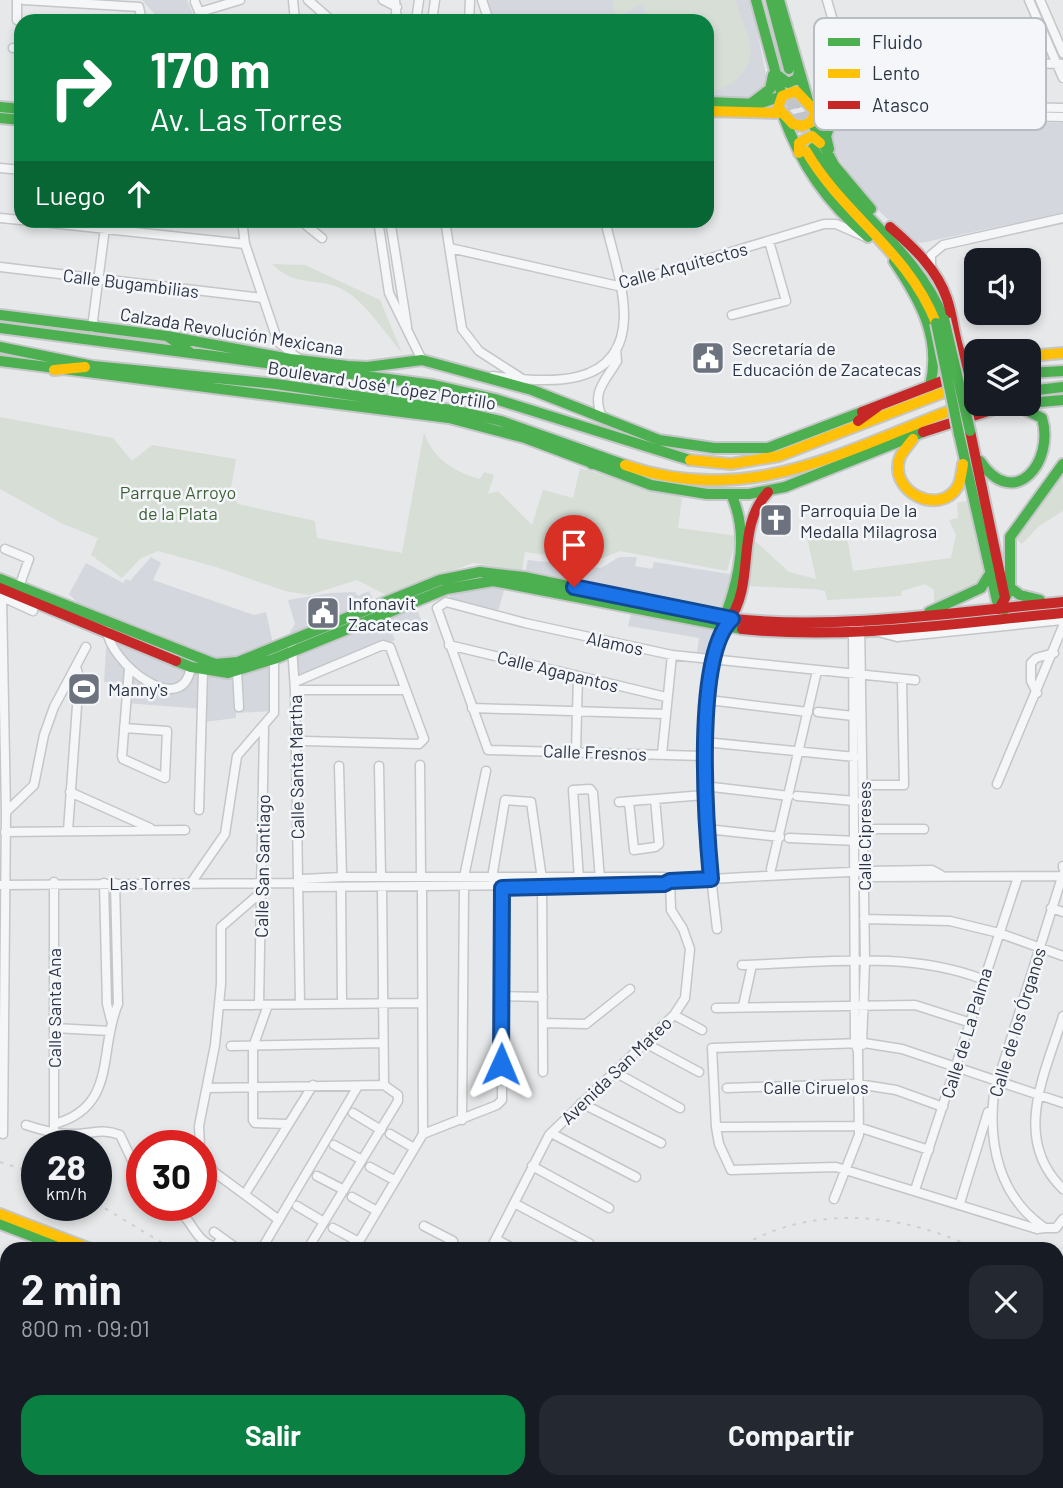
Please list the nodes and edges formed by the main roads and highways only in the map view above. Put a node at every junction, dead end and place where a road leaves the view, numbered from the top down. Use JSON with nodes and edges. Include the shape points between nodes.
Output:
{"nodes":[{"id":1,"x":756,"y":0,"type":"edge"},
{"id":2,"x":763,"y":0,"type":"edge"},
{"id":3,"x":771,"y":0,"type":"edge"},
{"id":4,"x":779,"y":0,"type":"edge"},
{"id":5,"x":783,"y":69,"type":"junction"},
{"id":6,"x":782,"y":96,"type":"junction"},
{"id":7,"x":714,"y":102,"type":"edge"},
{"id":8,"x":809,"y":102,"type":"junction"},
{"id":9,"x":747,"y":104,"type":"junction"},
{"id":10,"x":714,"y":111,"type":"edge"},
{"id":11,"x":782,"y":114,"type":"junction"},
{"id":12,"x":813,"y":119,"type":"junction"},
{"id":13,"x":827,"y":130,"type":"edge"},
{"id":14,"x":811,"y":153,"type":"junction"},
{"id":15,"x":834,"y":165,"type":"junction"},
{"id":16,"x":880,"y":218,"type":"junction"},
{"id":17,"x":883,"y":240,"type":"junction"},
{"id":18,"x":0,"y":315,"type":"edge"},
{"id":19,"x":0,"y":328,"type":"edge"},
{"id":20,"x":167,"y":336,"type":"junction"},
{"id":21,"x":0,"y":347,"type":"edge"},
{"id":22,"x":1063,"y":353,"type":"edge"},
{"id":23,"x":194,"y":355,"type":"junction"},
{"id":24,"x":1041,"y":355,"type":"edge"},
{"id":25,"x":0,"y":361,"type":"edge"},
{"id":26,"x":961,"y":361,"type":"junction"},
{"id":27,"x":964,"y":363,"type":"edge"},
{"id":28,"x":92,"y":365,"type":"junction"},
{"id":29,"x":935,"y":367,"type":"junction"},
{"id":30,"x":54,"y":370,"type":"junction"},
{"id":31,"x":1063,"y":371,"type":"edge"},
{"id":32,"x":1041,"y":372,"type":"edge"},
{"id":33,"x":964,"y":373,"type":"edge"},
{"id":34,"x":114,"y":377,"type":"junction"},
{"id":35,"x":930,"y":386,"type":"junction"},
{"id":36,"x":1063,"y":387,"type":"edge"},
{"id":37,"x":1041,"y":390,"type":"edge"},
{"id":38,"x":947,"y":391,"type":"dead end"},
{"id":39,"x":1063,"y":400,"type":"edge"},
{"id":40,"x":1041,"y":401,"type":"edge"},
{"id":41,"x":880,"y":405,"type":"junction"},
{"id":42,"x":949,"y":411,"type":"dead end"},
{"id":43,"x":965,"y":416,"type":"edge"},
{"id":44,"x":1039,"y":416,"type":"edge"},
{"id":45,"x":965,"y":433,"type":"junction"},
{"id":46,"x":918,"y":434,"type":"junction"},
{"id":47,"x":827,"y":438,"type":"junction"},
{"id":48,"x":564,"y":442,"type":"junction"},
{"id":49,"x":868,"y":443,"type":"junction"},
{"id":50,"x":963,"y":451,"type":"junction"},
{"id":51,"x":975,"y":451,"type":"junction"},
{"id":52,"x":592,"y":464,"type":"junction"},
{"id":53,"x":1063,"y":464,"type":"edge"},
{"id":54,"x":770,"y":491,"type":"junction"},
{"id":55,"x":731,"y":494,"type":"junction"},
{"id":56,"x":991,"y":572,"type":"junction"},
{"id":57,"x":740,"y":574,"type":"junction"},
{"id":58,"x":0,"y":579,"type":"edge"},
{"id":59,"x":1004,"y":593,"type":"junction"},
{"id":60,"x":1,"y":594,"type":"edge"},
{"id":61,"x":1060,"y":602,"type":"edge"},
{"id":62,"x":926,"y":613,"type":"junction"},
{"id":63,"x":1063,"y":613,"type":"edge"},
{"id":64,"x":1015,"y":618,"type":"junction"},
{"id":65,"x":727,"y":621,"type":"junction"},
{"id":66,"x":856,"y":626,"type":"junction"},
{"id":67,"x":918,"y":626,"type":"junction"},
{"id":68,"x":108,"y":628,"type":"junction"},
{"id":69,"x":335,"y":628,"type":"junction"},
{"id":70,"x":292,"y":647,"type":"junction"},
{"id":71,"x":0,"y":1213,"type":"edge"},
{"id":72,"x":0,"y":1224,"type":"edge"},
{"id":73,"x":47,"y":1242,"type":"edge"},
{"id":74,"x":73,"y":1242,"type":"edge"}],
"edges":[{"from":1,"to":5,"type":"main road"},
{"from":2,"to":5,"type":"main road"},
{"from":3,"to":5,"type":"main road"},
{"from":4,"to":5,"type":"main road"},
{"from":5,"to":6,"type":"main road"},
{"from":5,"to":8,"type":"main road"},
{"from":5,"to":9,"type":"main road","via":[[770,89]]},
{"from":6,"to":8,"type":"main road","via":[[796,91]]},
{"from":6,"to":9,"type":"main road","via":[[765,104]]},
{"from":6,"to":11,"type":"main road","via":[[778,108]]},
{"from":7,"to":9,"type":"main road"},
{"from":8,"to":12,"type":"main road"},
{"from":10,"to":11,"type":"main road"},
{"from":11,"to":12,"type":"main road","via":[[796,127],[807,126]]},
{"from":11,"to":14,"type":"main road"},
{"from":12,"to":14,"type":"main road"},
{"from":13,"to":15,"type":"main road"},
{"from":14,"to":15,"type":"main road"},
{"from":14,"to":17,"type":"main road"},
{"from":14,"to":17,"type":"main road","via":[[830,202]]},
{"from":15,"to":16,"type":"main road"},
{"from":16,"to":17,"type":"main road"},
{"from":16,"to":26,"type":"main road","via":[[933,271],[948,299]]},
{"from":17,"to":29,"type":"main road","via":[[921,303]]},
{"from":17,"to":45,"type":"main road","bridge":true,"via":[[927,278]]},
{"from":18,"to":20,"type":"main road","name":"Calzada Revolución Mexicana"},
{"from":19,"to":23,"type":"main road","name":"Boulevard José López Portillo"},
{"from":20,"to":23,"type":"main road"},
{"from":20,"to":41,"type":"main road","name":"Calzada Revolución Mexicana","via":[[367,367],[422,360],[560,400],[675,444],[758,450]]},
{"from":21,"to":28,"type":"main road","name":"Boulevard José López Portillo"},
{"from":22,"to":24,"type":"main road"},
{"from":23,"to":47,"type":"main road","name":"Boulevard José López Portillo","via":[[434,385],[495,399],[679,460],[731,464],[779,456]]},
{"from":25,"to":30,"type":"main road"},
{"from":26,"to":27,"type":"main road"},
{"from":26,"to":29,"type":"main road"},
{"from":28,"to":30,"type":"main road"},
{"from":28,"to":34,"type":"main road"},
{"from":28,"to":48,"type":"main road","name":"Boulevard José López Portillo","via":[[275,384],[458,411]]},
{"from":29,"to":35,"type":"main road"},
{"from":30,"to":34,"type":"main road"},
{"from":31,"to":32,"type":"main road"},
{"from":33,"to":35,"type":"main road","name":"Calzada Revolución Mexicana"},
{"from":34,"to":52,"type":"main road","via":[[451,418]]},
{"from":35,"to":41,"type":"main road","name":"Calzada Revolución Mexicana"},
{"from":36,"to":37,"type":"main road"},
{"from":38,"to":47,"type":"main road","name":"Boulevard José López Portillo"},
{"from":39,"to":40,"type":"main road"},
{"from":41,"to":47,"type":"main road"},
{"from":42,"to":49,"type":"main road","name":"Boulevard José López Portillo"},
{"from":43,"to":46,"type":"main road"},
{"from":44,"to":51,"type":"main road","via":[[1047,423],[1054,444],[1049,465],[1030,481],[1005,483],[982,466]]},
{"from":45,"to":50,"type":"main road"},
{"from":45,"to":51,"type":"main road"},
{"from":46,"to":49,"type":"main road"},
{"from":46,"to":50,"type":"main road","via":[[904,447],[898,471],[905,489],[916,499],[937,501],[953,492],[961,479]]},
{"from":46,"to":54,"type":"main road"},
{"from":48,"to":49,"type":"main road","name":"Boulevard José López Portillo","via":[[654,475],[699,482],[775,475]]},
{"from":48,"to":52,"type":"main road"},
{"from":50,"to":56,"type":"main road"},
{"from":51,"to":59,"type":"main road"},
{"from":52,"to":55,"type":"main road","via":[[681,492]]},
{"from":53,"to":59,"type":"main road","via":[[1010,537]]},
{"from":54,"to":55,"type":"main road"},
{"from":54,"to":57,"type":"main road","via":[[750,514]]},
{"from":55,"to":57,"type":"main road","via":[[740,514]]},
{"from":56,"to":59,"type":"main road"},
{"from":56,"to":62,"type":"main road","via":[[981,588]]},
{"from":57,"to":65,"type":"main road"},
{"from":58,"to":68,"type":"main road"},
{"from":59,"to":61,"type":"main road"},
{"from":59,"to":61,"type":"main road"},
{"from":59,"to":62,"type":"main road"},
{"from":59,"to":64,"type":"main road"},
{"from":59,"to":67,"type":"main road","via":[[991,615]]},
{"from":60,"to":68,"type":"main road"},
{"from":62,"to":66,"type":"main road"},
{"from":63,"to":64,"type":"main road"},
{"from":64,"to":67,"type":"main road"},
{"from":65,"to":66,"type":"main road"},
{"from":65,"to":69,"type":"main road","via":[[493,581],[437,592]]},
{"from":65,"to":69,"type":"main road","via":[[524,577],[480,572],[440,580]]},
{"from":66,"to":67,"type":"main road","via":[[875,631]]},
{"from":68,"to":70,"type":"main road","via":[[215,664]]},
{"from":68,"to":70,"type":"main road","via":[[203,670],[237,671],[274,659]]},
{"from":69,"to":70,"type":"main road"},
{"from":71,"to":74,"type":"main road"},
{"from":72,"to":73,"type":"main road"}]}
